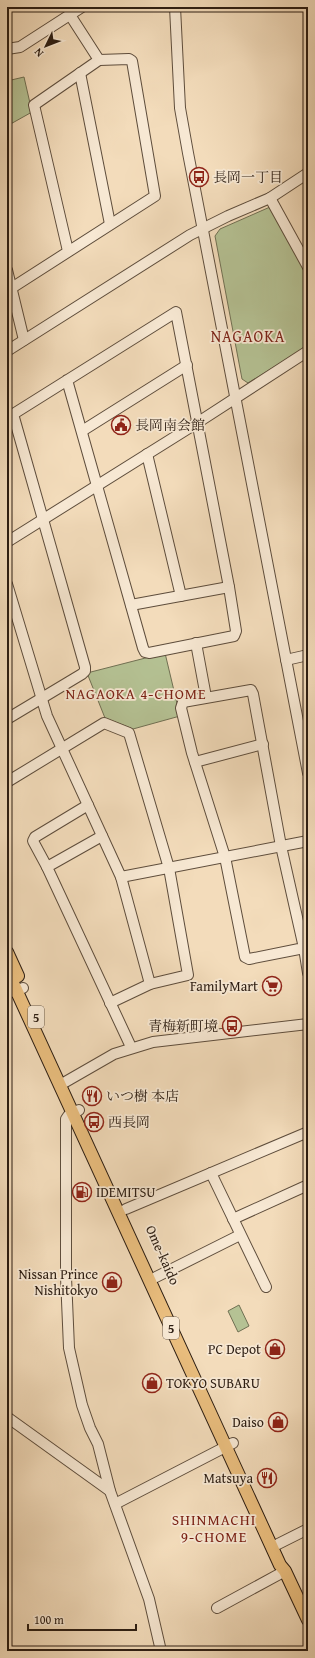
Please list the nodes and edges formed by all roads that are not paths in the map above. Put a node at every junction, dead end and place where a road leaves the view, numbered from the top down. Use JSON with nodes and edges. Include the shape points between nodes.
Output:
{"nodes":[{"id":1,"x":82,"y":7,"type":"edge"},
{"id":2,"x":175,"y":7,"type":"edge"},
{"id":3,"x":70,"y":14,"type":"junction"},
{"id":4,"x":7,"y":49,"type":"edge"},
{"id":5,"x":99,"y":60,"type":"junction"},
{"id":6,"x":80,"y":73,"type":"junction"},
{"id":7,"x":308,"y":173,"type":"edge"},
{"id":8,"x":270,"y":198,"type":"junction"},
{"id":9,"x":110,"y":224,"type":"junction"},
{"id":10,"x":202,"y":228,"type":"junction"},
{"id":11,"x":68,"y":251,"type":"junction"},
{"id":12,"x":308,"y":267,"type":"edge"},
{"id":13,"x":7,"y":270,"type":"edge"},
{"id":14,"x":9,"y":289,"type":"edge"},
{"id":15,"x":24,"y":340,"type":"junction"},
{"id":16,"x":7,"y":351,"type":"edge"},
{"id":17,"x":308,"y":351,"type":"edge"},
{"id":18,"x":187,"y":365,"type":"junction"},
{"id":19,"x":67,"y":380,"type":"junction"},
{"id":20,"x":234,"y":397,"type":"junction"},
{"id":21,"x":10,"y":416,"type":"edge"},
{"id":22,"x":197,"y":423,"type":"junction"},
{"id":23,"x":82,"y":431,"type":"junction"},
{"id":24,"x":147,"y":454,"type":"junction"},
{"id":25,"x":97,"y":486,"type":"junction"},
{"id":26,"x":43,"y":519,"type":"junction"},
{"id":27,"x":7,"y":542,"type":"edge"},
{"id":28,"x":7,"y":584,"type":"edge"},
{"id":29,"x":229,"y":587,"type":"junction"},
{"id":30,"x":181,"y":596,"type":"junction"},
{"id":31,"x":131,"y":605,"type":"junction"},
{"id":32,"x":196,"y":644,"type":"junction"},
{"id":33,"x":308,"y":655,"type":"edge"},
{"id":34,"x":286,"y":660,"type":"junction"},
{"id":35,"x":206,"y":697,"type":"junction"},
{"id":36,"x":41,"y":698,"type":"junction"},
{"id":37,"x":7,"y":719,"type":"edge"},
{"id":38,"x":263,"y":744,"type":"junction"},
{"id":39,"x":62,"y":748,"type":"junction"},
{"id":40,"x":195,"y":762,"type":"junction"},
{"id":41,"x":308,"y":772,"type":"edge"},
{"id":42,"x":7,"y":782,"type":"edge"},
{"id":43,"x":88,"y":805,"type":"junction"},
{"id":44,"x":102,"y":836,"type":"junction"},
{"id":45,"x":308,"y":841,"type":"edge"},
{"id":46,"x":281,"y":846,"type":"junction"},
{"id":47,"x":225,"y":857,"type":"junction"},
{"id":48,"x":47,"y":868,"type":"junction"},
{"id":49,"x":169,"y":868,"type":"junction"},
{"id":50,"x":121,"y":876,"type":"junction"},
{"id":51,"x":304,"y":948,"type":"junction"},
{"id":52,"x":7,"y":952,"type":"edge"},
{"id":53,"x":7,"y":970,"type":"edge"},
{"id":54,"x":308,"y":973,"type":"edge"},
{"id":55,"x":150,"y":984,"type":"junction"},
{"id":56,"x":15,"y":990,"type":"edge"},
{"id":57,"x":110,"y":1003,"type":"junction"},
{"id":58,"x":308,"y":1024,"type":"edge"},
{"id":59,"x":131,"y":1048,"type":"junction"},
{"id":60,"x":63,"y":1083,"type":"junction"},
{"id":61,"x":76,"y":1112,"type":"junction"},
{"id":62,"x":308,"y":1132,"type":"edge"},
{"id":63,"x":211,"y":1173,"type":"junction"},
{"id":64,"x":308,"y":1185,"type":"edge"},
{"id":65,"x":126,"y":1209,"type":"junction"},
{"id":66,"x":233,"y":1219,"type":"junction"},
{"id":67,"x":240,"y":1235,"type":"junction"},
{"id":68,"x":156,"y":1277,"type":"junction"},
{"id":69,"x":266,"y":1288,"type":"dead end"},
{"id":70,"x":7,"y":1417,"type":"edge"},
{"id":71,"x":229,"y":1445,"type":"junction"},
{"id":72,"x":110,"y":1491,"type":"junction"},
{"id":73,"x":115,"y":1504,"type":"junction"},
{"id":74,"x":308,"y":1529,"type":"edge"},
{"id":75,"x":278,"y":1544,"type":"junction"},
{"id":76,"x":285,"y":1571,"type":"junction"},
{"id":77,"x":217,"y":1608,"type":"dead end"},
{"id":78,"x":308,"y":1620,"type":"edge"},
{"id":79,"x":161,"y":1651,"type":"edge"}],
"edges":[{"from":1,"to":3,"type":"street"},
{"from":2,"to":10,"type":"street","via":[[180,108]]},
{"from":3,"to":4,"type":"street","via":[[20,47]]},
{"from":3,"to":5,"type":"street"},
{"from":5,"to":6,"type":"street"},
{"from":5,"to":9,"type":"street","via":[[132,61],[155,196]]},
{"from":6,"to":9,"type":"street"},
{"from":6,"to":11,"type":"street","via":[[34,105]]},
{"from":7,"to":8,"type":"street"},
{"from":8,"to":10,"type":"street"},
{"from":8,"to":12,"type":"street"},
{"from":9,"to":11,"type":"street"},
{"from":10,"to":15,"type":"street"},
{"from":10,"to":20,"type":"street"},
{"from":11,"to":14,"type":"street"},
{"from":13,"to":14,"type":"street"},
{"from":14,"to":15,"type":"street"},
{"from":15,"to":16,"type":"street"},
{"from":17,"to":20,"type":"street"},
{"from":18,"to":19,"type":"street","via":[[176,312]]},
{"from":18,"to":22,"type":"street"},
{"from":18,"to":23,"type":"street"},
{"from":19,"to":21,"type":"street"},
{"from":19,"to":23,"type":"street"},
{"from":20,"to":22,"type":"street"},
{"from":20,"to":34,"type":"street"},
{"from":21,"to":26,"type":"street"},
{"from":22,"to":24,"type":"street"},
{"from":22,"to":29,"type":"street"},
{"from":23,"to":25,"type":"street"},
{"from":24,"to":25,"type":"street"},
{"from":24,"to":30,"type":"street"},
{"from":25,"to":26,"type":"street"},
{"from":25,"to":31,"type":"street"},
{"from":26,"to":27,"type":"street"},
{"from":26,"to":36,"type":"street","via":[[85,671]]},
{"from":28,"to":36,"type":"street"},
{"from":29,"to":30,"type":"street"},
{"from":29,"to":32,"type":"street","via":[[236,634]]},
{"from":30,"to":31,"type":"street"},
{"from":31,"to":32,"type":"street","via":[[145,652]]},
{"from":32,"to":35,"type":"street"},
{"from":33,"to":34,"type":"street"},
{"from":34,"to":41,"type":"street"},
{"from":35,"to":38,"type":"street","via":[[251,690]]},
{"from":35,"to":40,"type":"street","via":[[183,702],[181,708]]},
{"from":36,"to":37,"type":"street"},
{"from":36,"to":39,"type":"street"},
{"from":38,"to":40,"type":"street"},
{"from":38,"to":46,"type":"street"},
{"from":39,"to":42,"type":"street"},
{"from":39,"to":43,"type":"street"},
{"from":39,"to":49,"type":"street","via":[[104,723],[129,733]]},
{"from":40,"to":47,"type":"street"},
{"from":43,"to":44,"type":"street"},
{"from":43,"to":48,"type":"street","via":[[35,837],[33,841]]},
{"from":44,"to":48,"type":"street"},
{"from":44,"to":50,"type":"street"},
{"from":45,"to":46,"type":"street"},
{"from":46,"to":47,"type":"street"},
{"from":46,"to":51,"type":"street"},
{"from":47,"to":49,"type":"street"},
{"from":47,"to":51,"type":"street","via":[[246,959]]},
{"from":48,"to":57,"type":"street"},
{"from":49,"to":50,"type":"street"},
{"from":49,"to":55,"type":"street","via":[[188,975]]},
{"from":50,"to":55,"type":"street"},
{"from":51,"to":54,"type":"street"},
{"from":52,"to":56,"type":"main road","name":"Ome-kaido","number":"5"},
{"from":53,"to":56,"type":"main road","name":"Ome-kaido","number":"5"},
{"from":55,"to":57,"type":"street"},
{"from":56,"to":60,"type":"main road","name":"Ome-kaido","number":"5"},
{"from":57,"to":59,"type":"street"},
{"from":58,"to":59,"type":"street","via":[[172,1038]]},
{"from":59,"to":60,"type":"street"},
{"from":60,"to":61,"type":"main road","name":"Ome-kaido","number":"5"},
{"from":61,"to":65,"type":"main road","name":"Ome-kaido","number":"5"},
{"from":61,"to":71,"type":"main road","name":"Ome-kaido","number":"5"},
{"from":61,"to":72,"type":"street","via":[[66,1119],[67,1341],[82,1405],[98,1444]]},
{"from":62,"to":63,"type":"street"},
{"from":63,"to":65,"type":"street"},
{"from":63,"to":66,"type":"street"},
{"from":64,"to":66,"type":"street"},
{"from":65,"to":68,"type":"main road","name":"Ome-kaido","number":"5"},
{"from":66,"to":67,"type":"street"},
{"from":67,"to":68,"type":"street"},
{"from":67,"to":69,"type":"street"},
{"from":68,"to":71,"type":"main road","name":"Ome-kaido","number":"5"},
{"from":70,"to":72,"type":"street"},
{"from":71,"to":73,"type":"street"},
{"from":71,"to":75,"type":"main road","name":"Ome-kaido","number":"5"},
{"from":71,"to":76,"type":"main road","name":"Ome-kaido","number":"5","via":[[280,1565]]},
{"from":72,"to":73,"type":"street"},
{"from":73,"to":79,"type":"street","via":[[149,1598]]},
{"from":74,"to":75,"type":"street"},
{"from":75,"to":76,"type":"main road","name":"Ome-kaido","number":"5","via":[[286,1563]]},
{"from":76,"to":77,"type":"street"},
{"from":76,"to":78,"type":"main road","name":"Ome-kaido","number":"5"}]}
